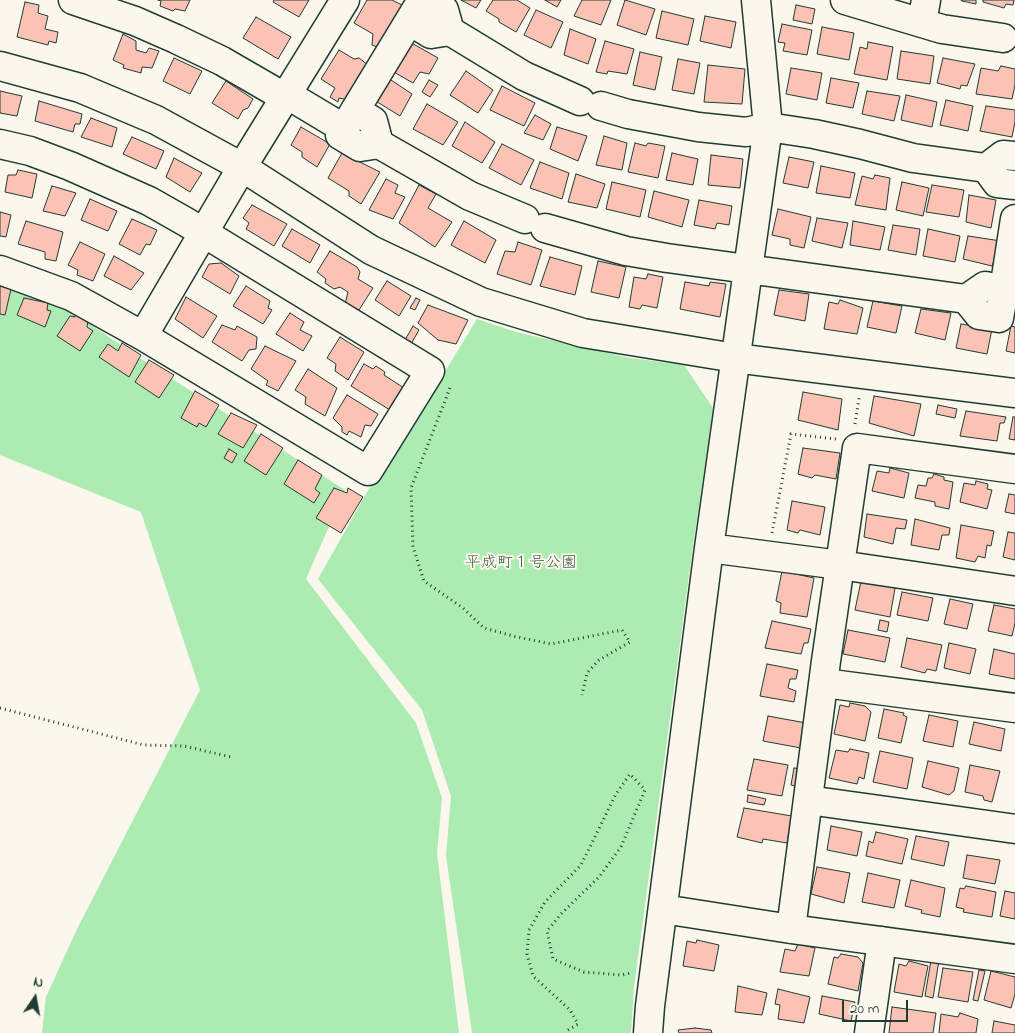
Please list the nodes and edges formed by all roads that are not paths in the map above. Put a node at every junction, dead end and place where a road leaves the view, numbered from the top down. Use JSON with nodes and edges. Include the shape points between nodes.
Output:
{"nodes":[{"id":1,"x":73,"y":0,"type":"edge"},
{"id":2,"x":345,"y":0,"type":"edge"},
{"id":3,"x":428,"y":0,"type":"edge"},
{"id":4,"x":756,"y":0,"type":"edge"},
{"id":5,"x":845,"y":0,"type":"edge"},
{"id":6,"x":416,"y":10,"type":"edge"},
{"id":7,"x":924,"y":11,"type":"edge"},
{"id":8,"x":450,"y":30,"type":"junction"},
{"id":9,"x":1011,"y":40,"type":"edge"},
{"id":10,"x":0,"y":66,"type":"edge"},
{"id":11,"x":287,"y":96,"type":"junction"},
{"id":12,"x":349,"y":119,"type":"junction"},
{"id":13,"x":768,"y":127,"type":"junction"},
{"id":14,"x":0,"y":144,"type":"edge"},
{"id":15,"x":1015,"y":156,"type":"edge"},
{"id":16,"x":242,"y":168,"type":"junction"},
{"id":17,"x":986,"y":168,"type":"junction"},
{"id":18,"x":1015,"y":186,"type":"edge"},
{"id":19,"x":1014,"y":232,"type":"edge"},
{"id":20,"x":204,"y":233,"type":"junction"},
{"id":21,"x":749,"y":268,"type":"junction"},
{"id":22,"x":0,"y":270,"type":"edge"},
{"id":23,"x":143,"y":336,"type":"junction"},
{"id":24,"x":735,"y":358,"type":"junction"},
{"id":25,"x":1015,"y":393,"type":"edge"},
{"id":26,"x":1015,"y":470,"type":"edge"},
{"id":27,"x":710,"y":548,"type":"junction"},
{"id":28,"x":840,"y":565,"type":"junction"},
{"id":29,"x":1015,"y":591,"type":"edge"},
{"id":30,"x":824,"y":683,"type":"junction"},
{"id":31,"x":1015,"y":708,"type":"edge"},
{"id":32,"x":808,"y":800,"type":"junction"},
{"id":33,"x":1015,"y":829,"type":"edge"},
{"id":34,"x":663,"y":909,"type":"junction"},
{"id":35,"x":791,"y":929,"type":"junction"},
{"id":36,"x":882,"y":941,"type":"junction"},
{"id":37,"x":1015,"y":959,"type":"edge"},
{"id":38,"x":648,"y":1033,"type":"edge"},
{"id":39,"x":870,"y":1033,"type":"edge"}],
"edges":[{"from":1,"to":11,"type":"street","via":[[136,21]]},
{"from":2,"to":11,"type":"street"},
{"from":3,"to":8,"type":"street","via":[[444,10]]},
{"from":4,"to":13,"type":"street"},
{"from":5,"to":7,"type":"street"},
{"from":6,"to":8,"type":"street","via":[[431,34]]},
{"from":6,"to":12,"type":"street"},
{"from":7,"to":9,"type":"street","via":[[942,29]]},
{"from":8,"to":13,"type":"street","via":[[524,76],[590,104],[698,127],[746,132]]},
{"from":10,"to":16,"type":"street","via":[[80,88],[128,107]]},
{"from":11,"to":12,"type":"street"},
{"from":11,"to":16,"type":"street"},
{"from":12,"to":21,"type":"street","via":[[340,135],[360,147],[379,144],[470,196],[535,223],[626,250]]},
{"from":13,"to":17,"type":"street","via":[[860,144],[913,158]]},
{"from":13,"to":21,"type":"street"},
{"from":14,"to":20,"type":"street","via":[[78,169],[149,202]]},
{"from":15,"to":17,"type":"street","via":[[1003,154]]},
{"from":16,"to":20,"type":"street"},
{"from":16,"to":24,"type":"street","via":[[372,250],[481,302],[583,333]]},
{"from":17,"to":18,"type":"street","via":[[997,183]]},
{"from":19,"to":21,"type":"street","via":[[999,318],[980,315],[966,299]]},
{"from":20,"to":23,"type":"street"},
{"from":20,"to":23,"type":"street","via":[[430,371],[368,471]]},
{"from":21,"to":24,"type":"street"},
{"from":22,"to":23,"type":"street","via":[[71,296]]},
{"from":24,"to":25,"type":"street"},
{"from":24,"to":27,"type":"street"},
{"from":26,"to":28,"type":"street","via":[[856,444]]},
{"from":27,"to":28,"type":"street"},
{"from":27,"to":34,"type":"street"},
{"from":28,"to":29,"type":"street"},
{"from":28,"to":30,"type":"street"},
{"from":30,"to":31,"type":"street"},
{"from":30,"to":32,"type":"street"},
{"from":32,"to":33,"type":"street"},
{"from":32,"to":35,"type":"street"},
{"from":34,"to":35,"type":"street"},
{"from":34,"to":38,"type":"street"},
{"from":35,"to":36,"type":"street"},
{"from":36,"to":37,"type":"street"},
{"from":36,"to":39,"type":"street"}]}
